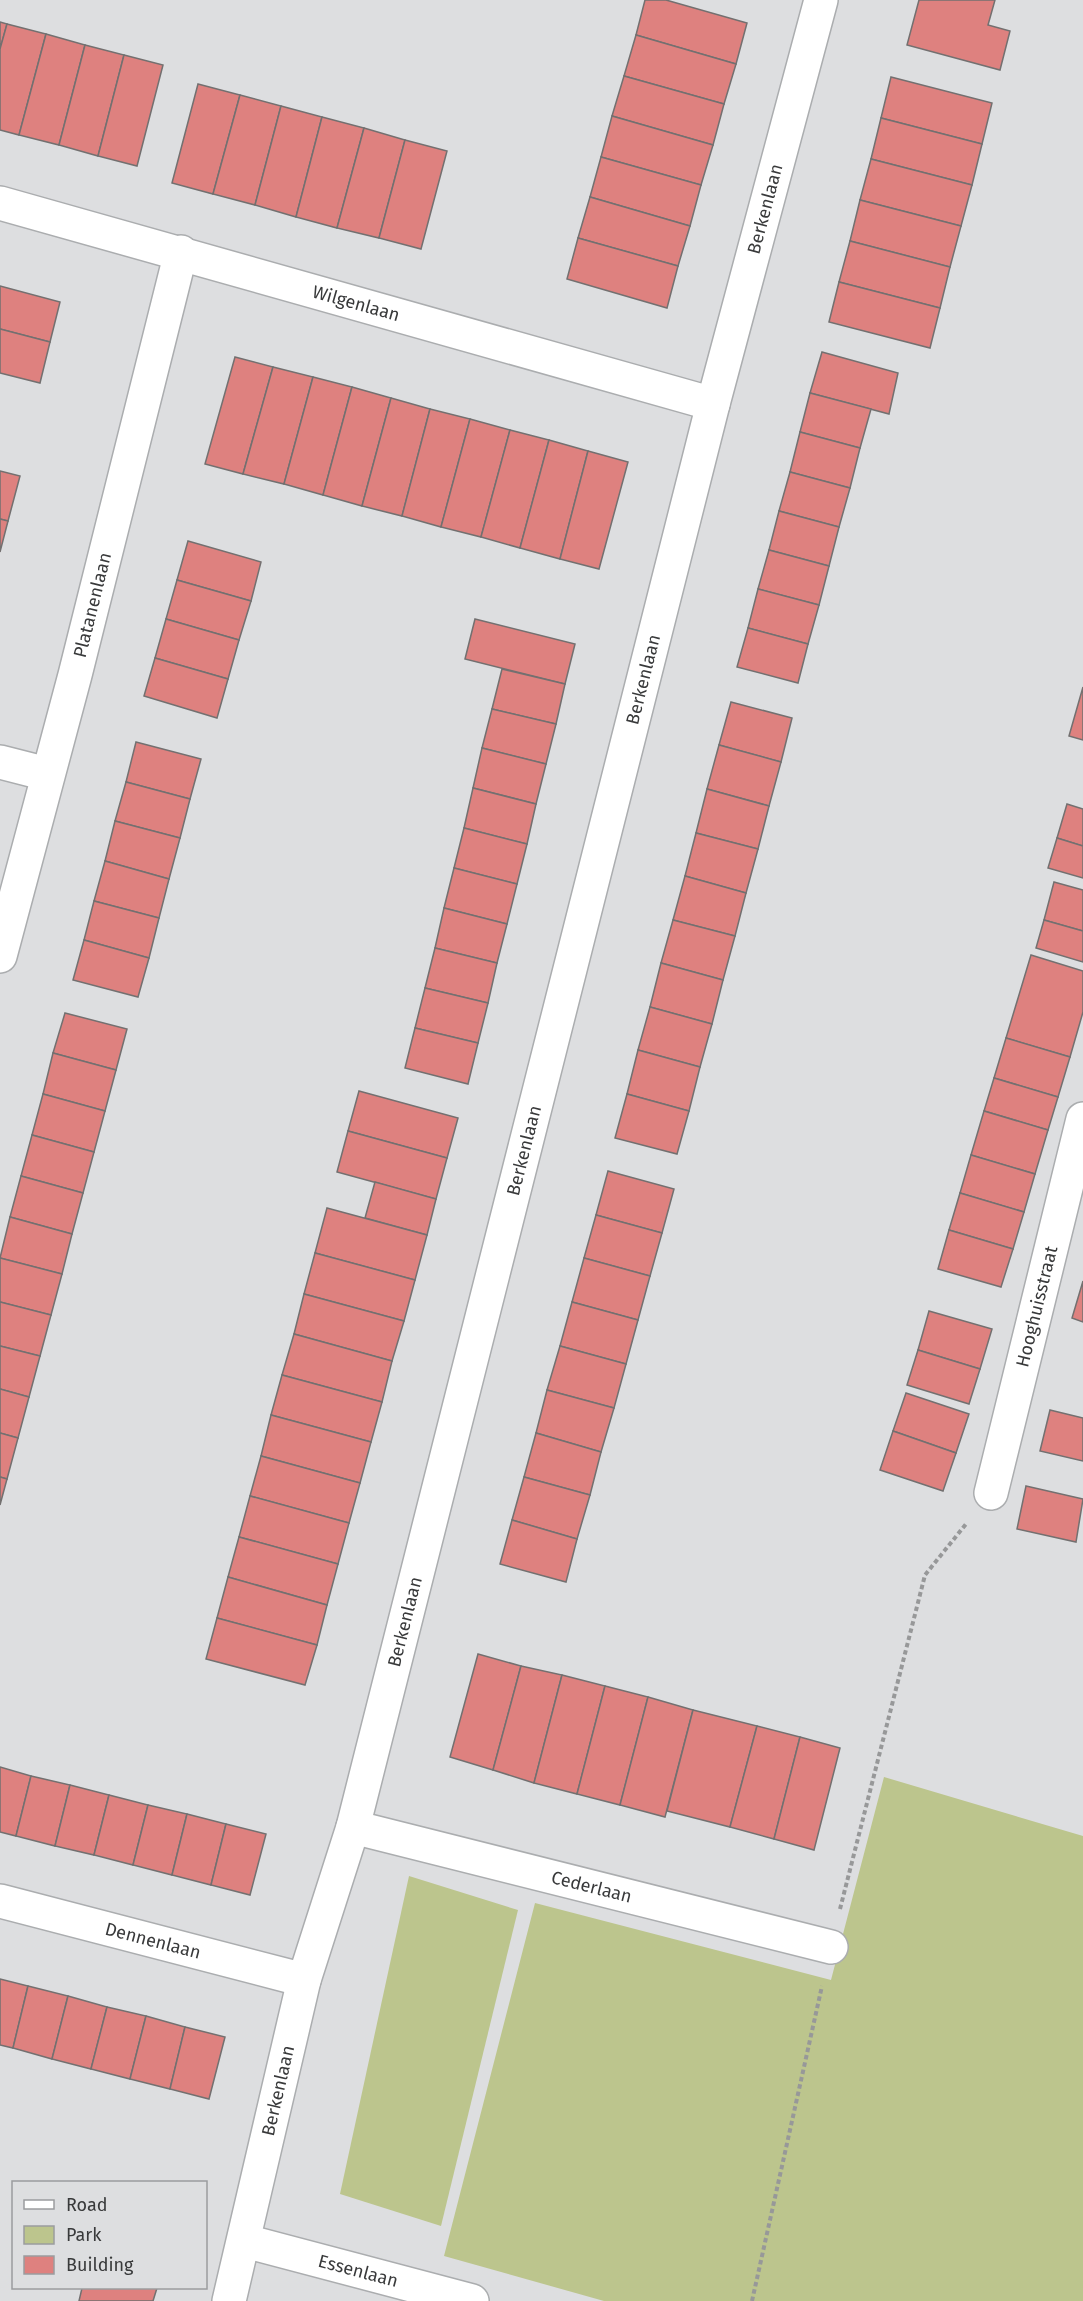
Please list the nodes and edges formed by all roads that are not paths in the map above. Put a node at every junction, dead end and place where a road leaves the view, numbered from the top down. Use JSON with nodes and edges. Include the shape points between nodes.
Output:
{"nodes":[{"id":1,"x":821,"y":0,"type":"edge"},
{"id":2,"x":0,"y":203,"type":"edge"},
{"id":3,"x":181,"y":252,"type":"junction"},
{"id":4,"x":713,"y":404,"type":"junction"},
{"id":5,"x":0,"y":762,"type":"edge"},
{"id":6,"x":47,"y":774,"type":"junction"},
{"id":7,"x":0,"y":956,"type":"edge"},
{"id":8,"x":1083,"y":1119,"type":"edge"},
{"id":9,"x":991,"y":1493,"type":"road end"},
{"id":10,"x":353,"y":1827,"type":"junction"},
{"id":11,"x":0,"y":1901,"type":"edge"},
{"id":12,"x":831,"y":1947,"type":"road end"},
{"id":13,"x":304,"y":1980,"type":"junction"},
{"id":14,"x":245,"y":2241,"type":"junction"},
{"id":15,"x":230,"y":2301,"type":"edge"},
{"id":16,"x":472,"y":2301,"type":"edge"}],
"edges":[{"from":1,"to":4,"type":"street","name":"Berkenlaan"},
{"from":2,"to":3,"type":"street","name":"Wilgenlaan"},
{"from":3,"to":4,"type":"street","name":"Wilgenlaan"},
{"from":3,"to":6,"type":"street","name":"Platanenlaan"},
{"from":4,"to":10,"type":"street","name":"Berkenlaan"},
{"from":5,"to":6,"type":"street"},
{"from":6,"to":7,"type":"street","name":"Platanenlaan"},
{"from":8,"to":9,"type":"street","name":"Hooghuisstraat"},
{"from":10,"to":12,"type":"street","name":"Cederlaan"},
{"from":10,"to":13,"type":"street","name":"Berkenlaan"},
{"from":11,"to":13,"type":"street","name":"Dennenlaan"},
{"from":13,"to":14,"type":"street","name":"Berkenlaan"},
{"from":14,"to":15,"type":"street","name":"Berkenlaan"},
{"from":14,"to":16,"type":"street","name":"Essenlaan"}]}
